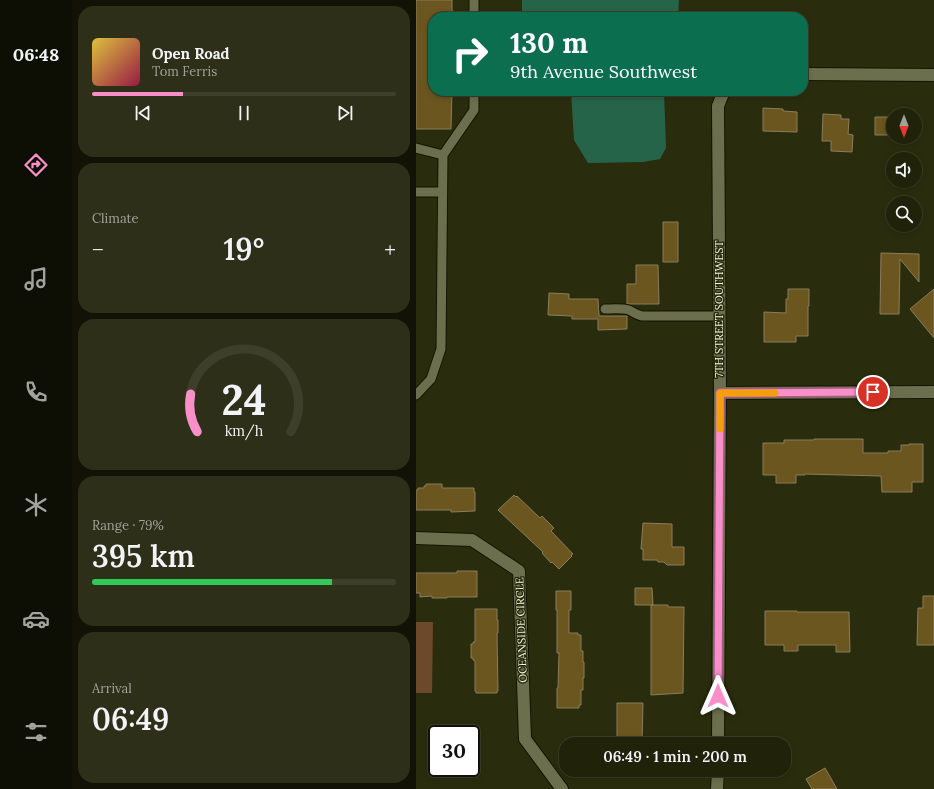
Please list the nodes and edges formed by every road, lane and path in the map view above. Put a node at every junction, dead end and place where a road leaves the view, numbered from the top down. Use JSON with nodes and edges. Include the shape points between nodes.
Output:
{"nodes":[{"id":1,"x":474,"y":0,"type":"edge"},
{"id":2,"x":474,"y":12,"type":"edge"},
{"id":3,"x":808,"y":74,"type":"edge"},
{"id":4,"x":934,"y":75,"type":"edge"},
{"id":5,"x":474,"y":96,"type":"edge"},
{"id":6,"x":722,"y":96,"type":"edge"},
{"id":7,"x":416,"y":148,"type":"edge"},
{"id":8,"x":443,"y":155,"type":"junction"},
{"id":9,"x":416,"y":192,"type":"edge"},
{"id":10,"x":442,"y":192,"type":"junction"},
{"id":11,"x":605,"y":310,"type":"dead end"},
{"id":12,"x":720,"y":316,"type":"junction"},
{"id":13,"x":934,"y":392,"type":"edge"},
{"id":14,"x":720,"y":393,"type":"junction"},
{"id":15,"x":416,"y":395,"type":"edge"},
{"id":16,"x":416,"y":538,"type":"edge"},
{"id":17,"x":718,"y":737,"type":"edge"},
{"id":18,"x":718,"y":777,"type":"edge"},
{"id":19,"x":562,"y":789,"type":"edge"},
{"id":20,"x":717,"y":789,"type":"edge"}],
"edges":[{"from":1,"to":2,"type":"lane"},
{"from":3,"to":4,"type":"street"},
{"from":5,"to":8,"type":"lane","via":[[474,110]]},
{"from":6,"to":12,"type":"street","name":"7TH STREET SOUTHWEST","via":[[718,106]]},
{"from":7,"to":8,"type":"lane"},
{"from":8,"to":10,"type":"lane"},
{"from":9,"to":10,"type":"lane"},
{"from":10,"to":15,"type":"lane","via":[[441,349],[431,379]]},
{"from":11,"to":12,"type":"lane","via":[[628,310],[642,316]]},
{"from":12,"to":14,"type":"street","name":"7TH STREET SOUTHWEST"},
{"from":13,"to":14,"type":"street"},
{"from":14,"to":17,"type":"street","name":"7TH STREET SOUTHWEST"},
{"from":16,"to":19,"type":"street","name":"OCEANSIDE CIRCLE","via":[[472,540],[519,571],[525,739]]},
{"from":18,"to":20,"type":"street"}]}
